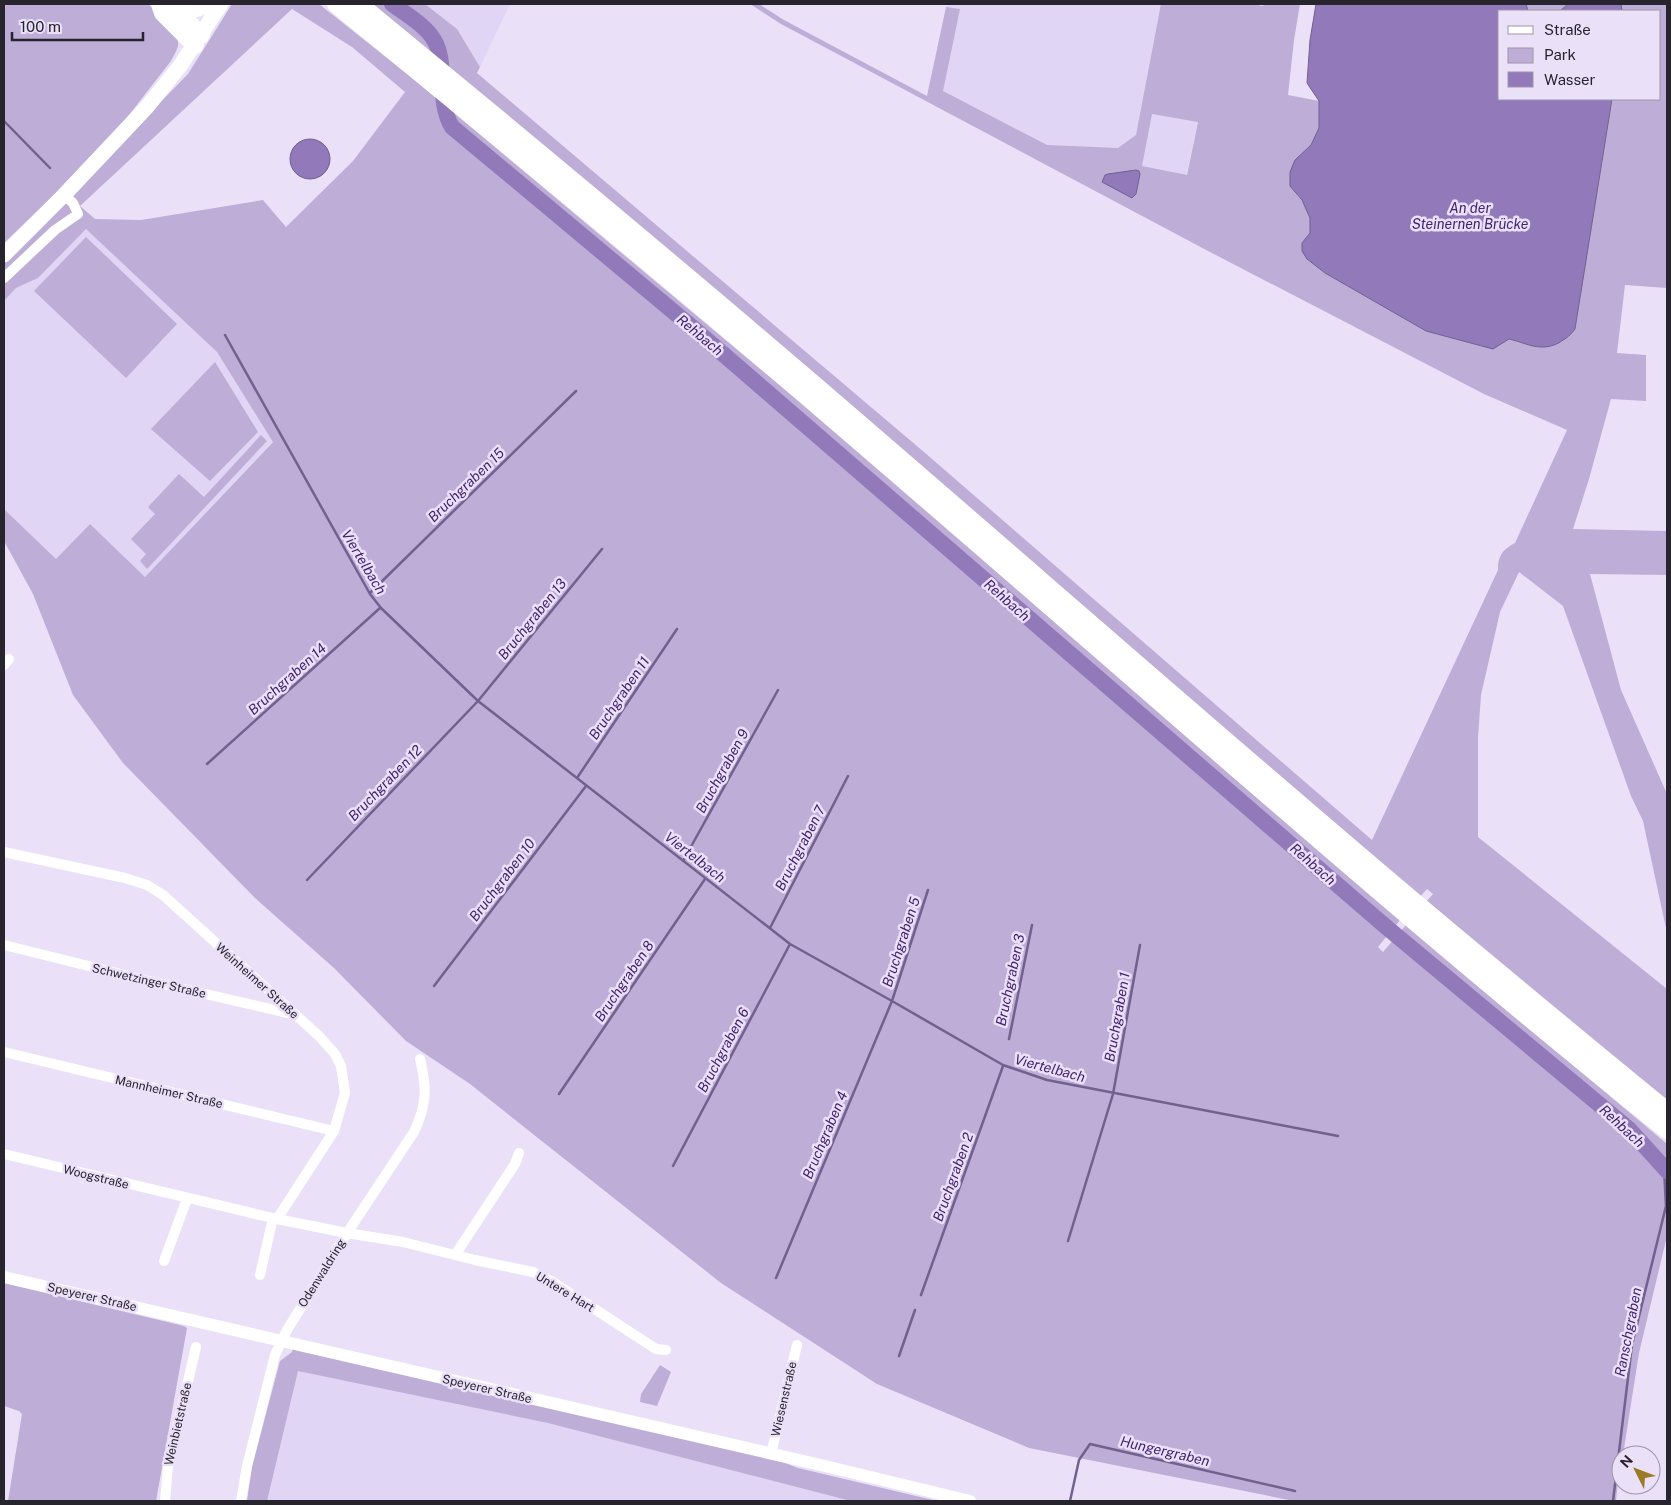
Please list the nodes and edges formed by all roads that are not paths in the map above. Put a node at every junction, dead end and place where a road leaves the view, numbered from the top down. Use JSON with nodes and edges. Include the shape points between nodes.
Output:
{"nodes":[{"id":1,"x":161,"y":4,"type":"edge"},
{"id":2,"x":206,"y":4,"type":"edge"},
{"id":3,"x":221,"y":4,"type":"edge"},
{"id":4,"x":336,"y":4,"type":"edge"},
{"id":5,"x":359,"y":4,"type":"edge"},
{"id":6,"x":178,"y":12,"type":"junction"},
{"id":7,"x":198,"y":40,"type":"junction"},
{"id":8,"x":442,"y":81,"type":"junction"},
{"id":9,"x":64,"y":195,"type":"junction"},
{"id":10,"x":9,"y":246,"type":"edge"},
{"id":11,"x":4,"y":255,"type":"edge"},
{"id":12,"x":4,"y":278,"type":"edge"},
{"id":13,"x":4,"y":852,"type":"edge"},
{"id":14,"x":4,"y":945,"type":"edge"},
{"id":15,"x":294,"y":1015,"type":"junction"},
{"id":16,"x":4,"y":1052,"type":"edge"},
{"id":17,"x":420,"y":1058,"type":"dead end"},
{"id":18,"x":1667,"y":1111,"type":"edge"},
{"id":19,"x":1667,"y":1130,"type":"edge"},
{"id":20,"x":334,"y":1131,"type":"junction"},
{"id":21,"x":519,"y":1153,"type":"dead end"},
{"id":22,"x":4,"y":1154,"type":"edge"},
{"id":23,"x":187,"y":1199,"type":"junction"},
{"id":24,"x":275,"y":1219,"type":"junction"},
{"id":25,"x":347,"y":1234,"type":"junction"},
{"id":26,"x":455,"y":1255,"type":"junction"},
{"id":27,"x":164,"y":1260,"type":"dead end"},
{"id":28,"x":260,"y":1274,"type":"dead end"},
{"id":29,"x":4,"y":1277,"type":"edge"},
{"id":30,"x":282,"y":1341,"type":"junction"},
{"id":31,"x":797,"y":1345,"type":"dead end"},
{"id":32,"x":196,"y":1347,"type":"dead end"},
{"id":33,"x":666,"y":1350,"type":"dead end"},
{"id":34,"x":771,"y":1454,"type":"junction"},
{"id":35,"x":165,"y":1501,"type":"edge"},
{"id":36,"x":240,"y":1501,"type":"edge"},
{"id":37,"x":970,"y":1501,"type":"edge"}],
"edges":[{"from":1,"to":6,"type":"highway"},
{"from":1,"to":7,"type":"highway","via":[[163,13]]},
{"from":2,"to":6,"type":"highway"},
{"from":3,"to":7,"type":"main road"},
{"from":4,"to":8,"type":"highway"},
{"from":5,"to":8,"type":"highway","via":[[433,64]]},
{"from":6,"to":7,"type":"highway"},
{"from":7,"to":9,"type":"main road","via":[[147,107]]},
{"from":8,"to":18,"type":"highway","via":[[677,268],[1526,997]]},
{"from":8,"to":19,"type":"highway","via":[[452,98],[866,447],[1415,922]]},
{"from":9,"to":10,"type":"main road"},
{"from":9,"to":12,"type":"street","via":[[78,214],[55,230]]},
{"from":10,"to":11,"type":"main road"},
{"from":13,"to":15,"type":"street","name":"Weinheimer Straße","via":[[147,885],[163,895]]},
{"from":14,"to":15,"type":"street","name":"Schwetzinger Straße"},
{"from":15,"to":20,"type":"street","name":"Weinheimer Straße","via":[[328,1045],[341,1066],[345,1093]]},
{"from":16,"to":20,"type":"street","name":"Mannheimer Straße"},
{"from":17,"to":25,"type":"street","name":"Odenwaldring","via":[[426,1081],[421,1118]]},
{"from":20,"to":24,"type":"street","name":"Weinheimer Straße"},
{"from":21,"to":26,"type":"street"},
{"from":22,"to":23,"type":"street","name":"Woogstraße"},
{"from":23,"to":24,"type":"street","name":"Woogstraße"},
{"from":23,"to":27,"type":"street"},
{"from":24,"to":25,"type":"street","name":"Woogstraße"},
{"from":24,"to":28,"type":"street"},
{"from":25,"to":26,"type":"street","name":"Untere Hart","via":[[403,1242]]},
{"from":25,"to":30,"type":"street","name":"Odenwaldring"},
{"from":26,"to":33,"type":"street","name":"Untere Hart","via":[[533,1272],[656,1350]]},
{"from":29,"to":30,"type":"street","name":"Speyerer Straße"},
{"from":30,"to":34,"type":"street","name":"Speyerer Straße"},
{"from":30,"to":36,"type":"street","name":"Odenwaldring","via":[[275,1355]]},
{"from":31,"to":34,"type":"street","name":"Wiesenstraße"},
{"from":32,"to":35,"type":"street","name":"Weinbietstraße","via":[[168,1466]]},
{"from":34,"to":37,"type":"street","name":"Speyerer Straße"}]}
